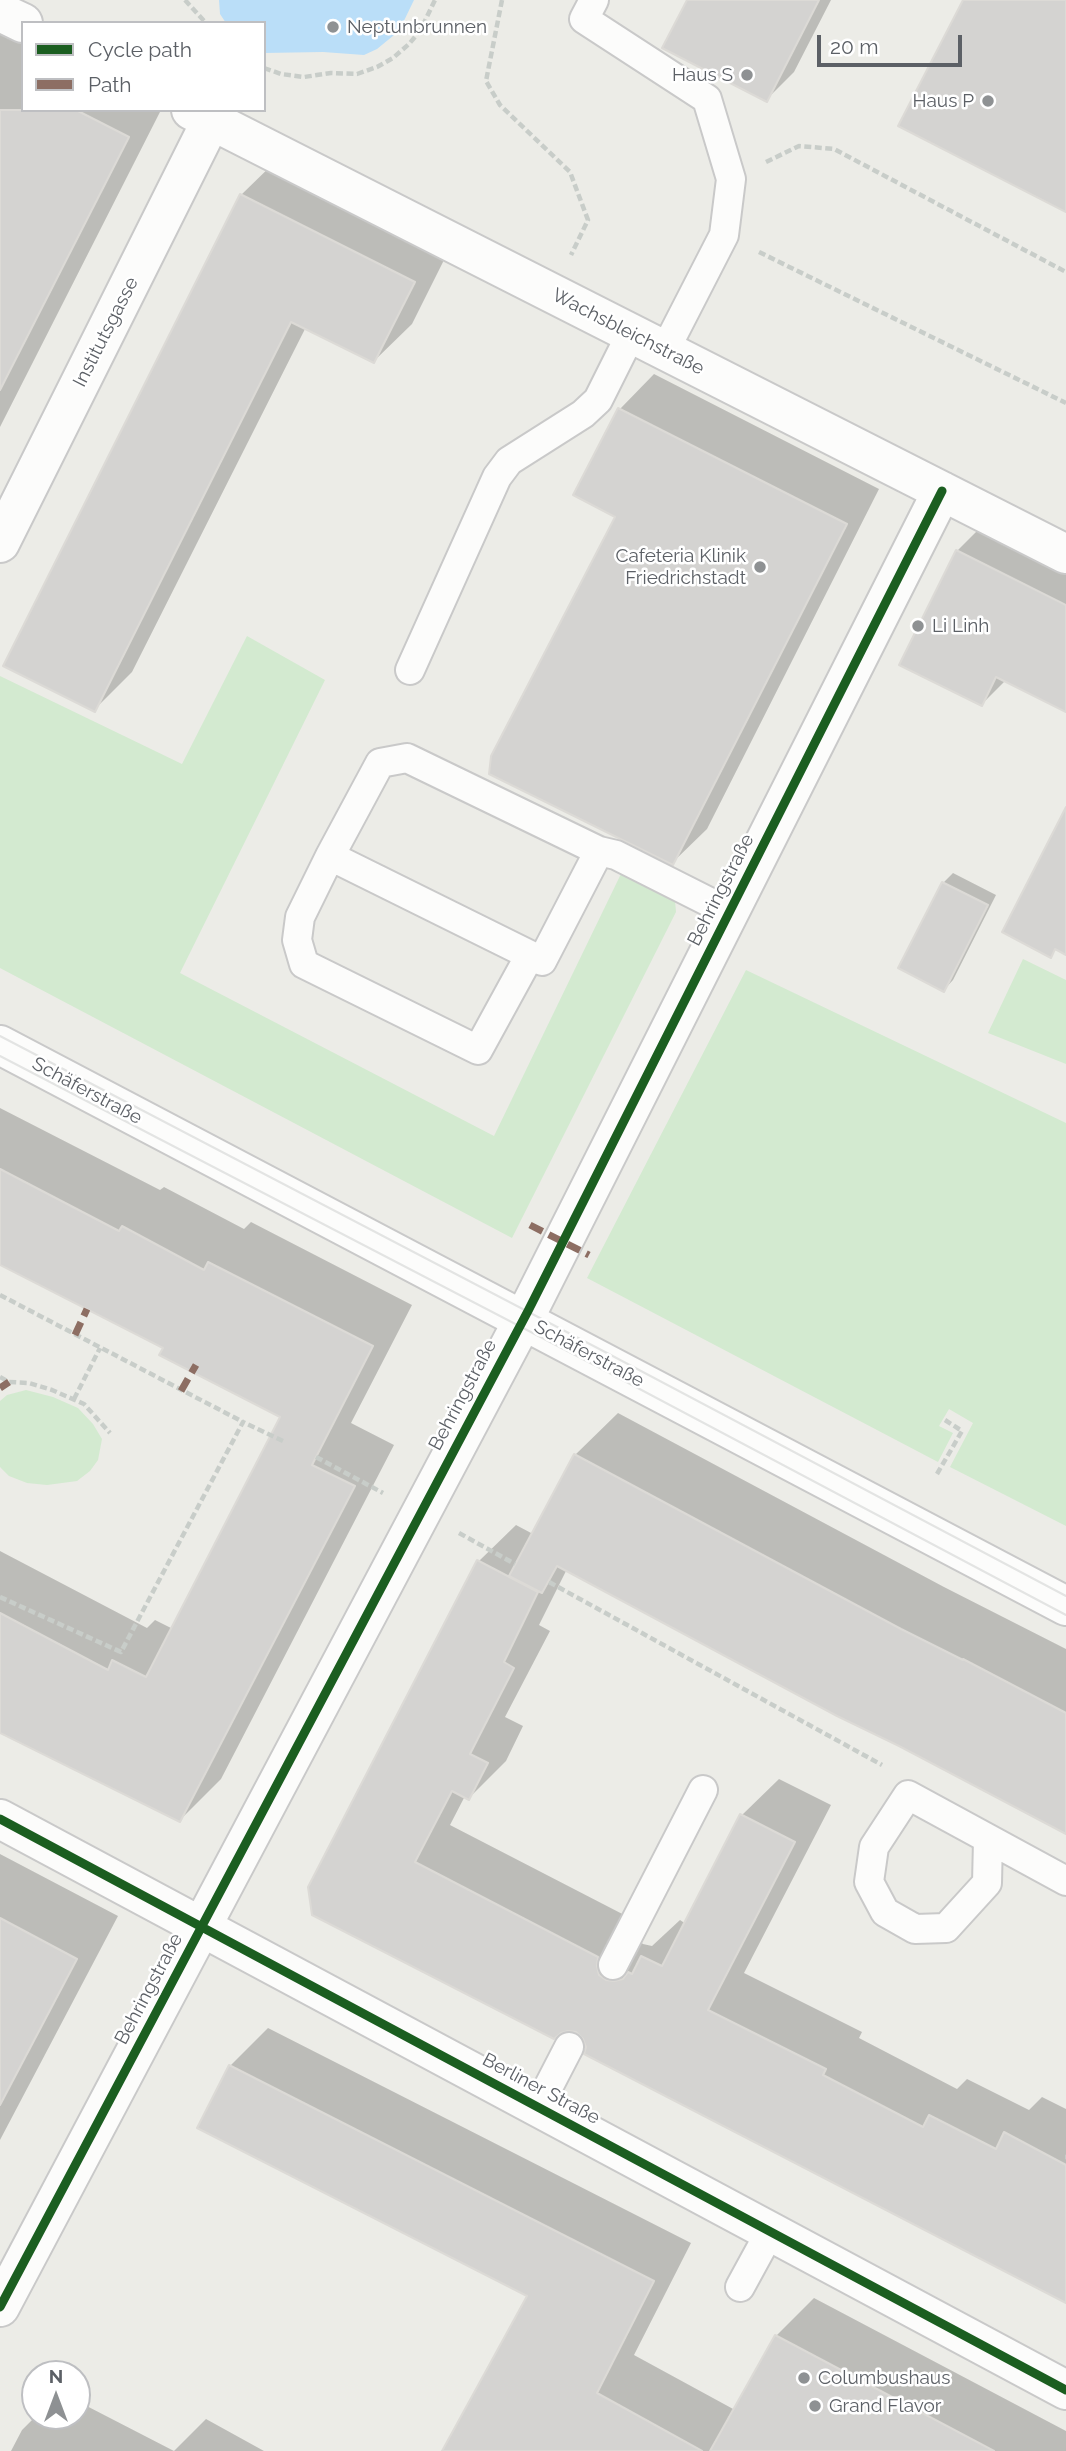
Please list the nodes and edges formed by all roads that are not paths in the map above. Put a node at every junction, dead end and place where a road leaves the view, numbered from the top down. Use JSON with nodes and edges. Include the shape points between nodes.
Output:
{"nodes":[{"id":1,"x":594,"y":0,"type":"edge"},
{"id":2,"x":0,"y":12,"type":"edge"},
{"id":3,"x":21,"y":22,"type":"edge"},
{"id":4,"x":201,"y":116,"type":"edge"},
{"id":5,"x":631,"y":334,"type":"junction"},
{"id":6,"x":665,"y":350,"type":"junction"},
{"id":7,"x":942,"y":491,"type":"junction"},
{"id":8,"x":0,"y":542,"type":"edge"},
{"id":9,"x":1066,"y":554,"type":"edge"},
{"id":10,"x":410,"y":670,"type":"dead end"},
{"id":11,"x":599,"y":851,"type":"junction"},
{"id":12,"x":330,"y":856,"type":"junction"},
{"id":13,"x":729,"y":912,"type":"junction"},
{"id":14,"x":530,"y":955,"type":"junction"},
{"id":15,"x":0,"y":1045,"type":"edge"},
{"id":16,"x":523,"y":1320,"type":"junction"},
{"id":17,"x":1066,"y":1606,"type":"edge"},
{"id":18,"x":703,"y":1790,"type":"dead end"},
{"id":19,"x":0,"y":1819,"type":"edge"},
{"id":20,"x":988,"y":1840,"type":"junction"},
{"id":21,"x":1066,"y":1881,"type":"edge"},
{"id":22,"x":202,"y":1927,"type":"junction"},
{"id":23,"x":613,"y":1965,"type":"dead end"},
{"id":24,"x":569,"y":2047,"type":"dead end"},
{"id":25,"x":538,"y":2107,"type":"junction"},
{"id":26,"x":770,"y":2232,"type":"junction"},
{"id":27,"x":740,"y":2287,"type":"dead end"},
{"id":28,"x":0,"y":2307,"type":"edge"},
{"id":29,"x":1066,"y":2390,"type":"edge"}],
"edges":[{"from":1,"to":6,"type":"lane","via":[[584,19],[707,99],[731,179],[724,235]]},
{"from":2,"to":3,"type":"street"},
{"from":4,"to":5,"type":"street","name":"Wachsbleichstraße"},
{"from":4,"to":8,"type":"street","name":"Institutsgasse"},
{"from":5,"to":6,"type":"street","name":"Wachsbleichstraße"},
{"from":5,"to":10,"type":"lane","via":[[598,400],[509,461],[497,477]]},
{"from":6,"to":7,"type":"street","name":"Wachsbleichstraße"},
{"from":7,"to":9,"type":"street","name":"Wachsbleichstraße"},
{"from":7,"to":13,"type":"street","name":"Behringstraße"},
{"from":11,"to":12,"type":"lane","via":[[407,758],[380,763]]},
{"from":11,"to":13,"type":"lane","via":[[616,855]]},
{"from":11,"to":14,"type":"lane","via":[[542,961]]},
{"from":12,"to":14,"type":"lane"},
{"from":12,"to":14,"type":"lane","via":[[300,917],[297,940],[304,964],[478,1050]]},
{"from":13,"to":16,"type":"street","name":"Behringstraße"},
{"from":15,"to":16,"type":"street","name":"Schäferstraße"},
{"from":16,"to":17,"type":"street","name":"Schäferstraße"},
{"from":16,"to":22,"type":"street","name":"Behringstraße"},
{"from":18,"to":23,"type":"lane"},
{"from":19,"to":22,"type":"street","name":"Berliner Straße"},
{"from":20,"to":20,"type":"lane","via":[[908,1795],[874,1847],[869,1882],[885,1912],[915,1928],[946,1928],[987,1884]]},
{"from":20,"to":21,"type":"lane"},
{"from":22,"to":25,"type":"street","name":"Berliner Straße"},
{"from":22,"to":28,"type":"street","name":"Behringstraße"},
{"from":24,"to":25,"type":"lane"},
{"from":25,"to":26,"type":"street","name":"Berliner Straße"},
{"from":26,"to":27,"type":"lane"},
{"from":26,"to":29,"type":"street","name":"Berliner Straße"}]}
